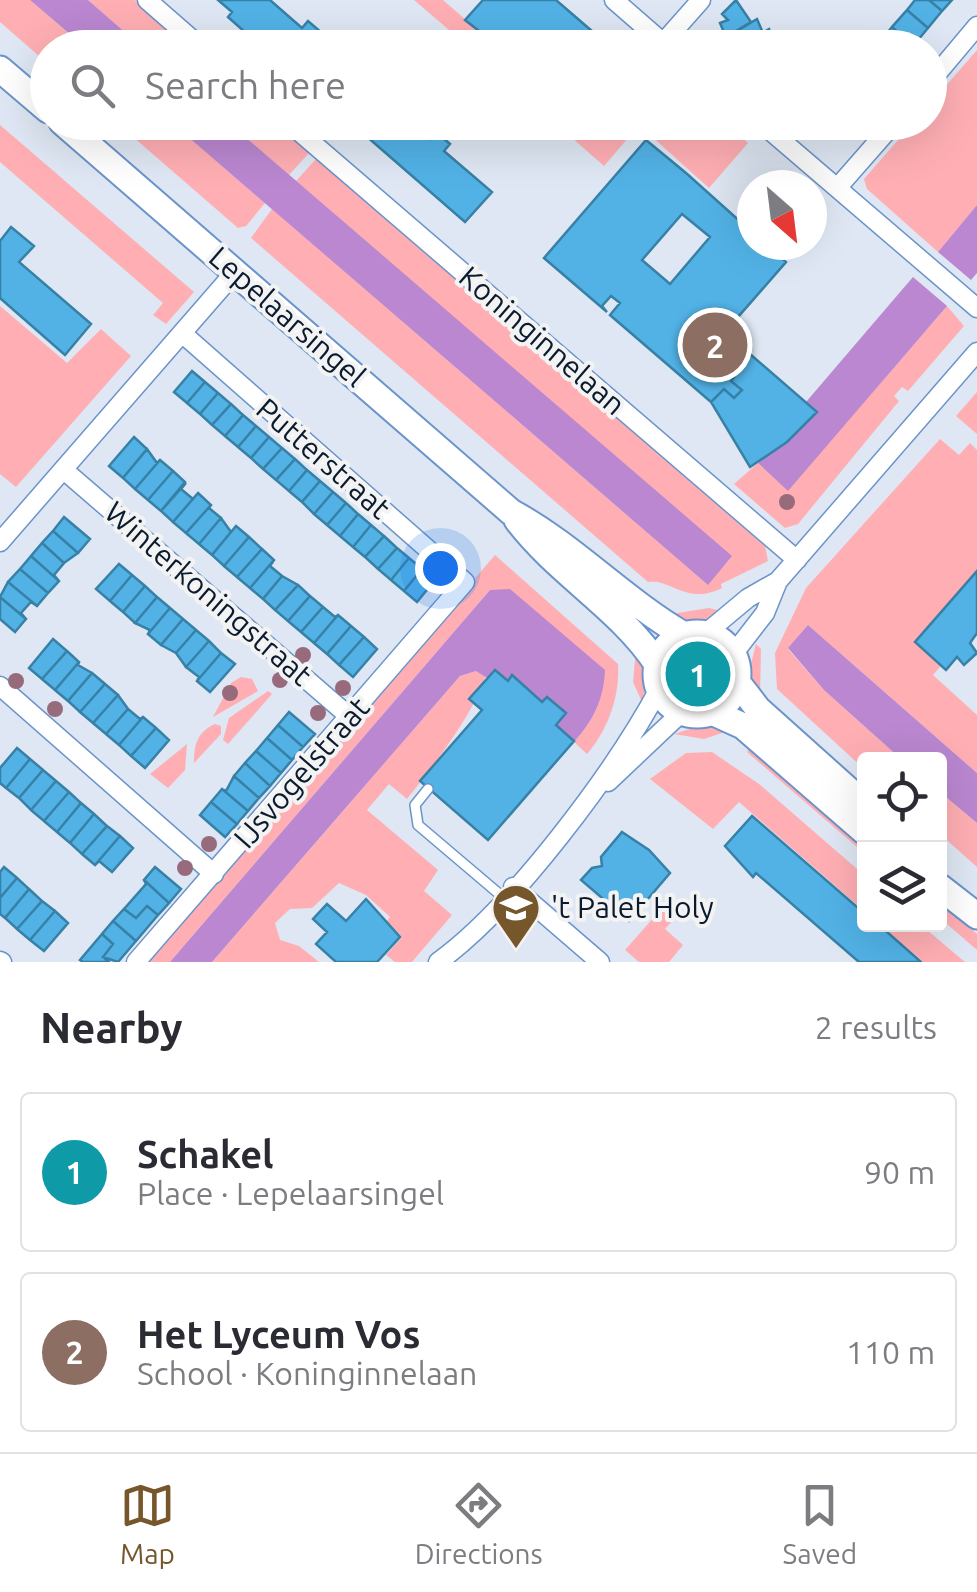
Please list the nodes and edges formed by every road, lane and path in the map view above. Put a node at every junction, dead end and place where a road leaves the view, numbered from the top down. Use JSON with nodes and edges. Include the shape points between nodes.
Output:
{"nodes":[{"id":1,"x":148,"y":0,"type":"edge"},
{"id":2,"x":614,"y":0,"type":"edge"},
{"id":3,"x":701,"y":0,"type":"edge"},
{"id":4,"x":977,"y":26,"type":"edge"},
{"id":5,"x":182,"y":30,"type":"edge"},
{"id":6,"x":649,"y":30,"type":"edge"},
{"id":7,"x":678,"y":30,"type":"edge"},
{"id":8,"x":947,"y":62,"type":"edge"},
{"id":9,"x":0,"y":69,"type":"edge"},
{"id":10,"x":30,"y":95,"type":"edge"},
{"id":11,"x":83,"y":140,"type":"edge"},
{"id":12,"x":309,"y":140,"type":"edge"},
{"id":13,"x":782,"y":140,"type":"edge"},
{"id":14,"x":879,"y":140,"type":"edge"},
{"id":15,"x":838,"y":187,"type":"junction"},
{"id":16,"x":235,"y":272,"type":"junction"},
{"id":17,"x":977,"y":308,"type":"edge"},
{"id":18,"x":183,"y":334,"type":"junction"},
{"id":19,"x":977,"y":352,"type":"edge"},
{"id":20,"x":66,"y":471,"type":"junction"},
{"id":21,"x":0,"y":509,"type":"edge"},
{"id":22,"x":511,"y":512,"type":"junction"},
{"id":23,"x":16,"y":524,"type":"junction"},
{"id":24,"x":0,"y":542,"type":"edge"},
{"id":25,"x":796,"y":560,"type":"junction"},
{"id":26,"x":778,"y":581,"type":"junction"},
{"id":27,"x":465,"y":582,"type":"joint"},
{"id":28,"x":695,"y":634,"type":"junction"},
{"id":29,"x":734,"y":653,"type":"junction"},
{"id":30,"x":658,"y":676,"type":"junction"},
{"id":31,"x":738,"y":682,"type":"junction"},
{"id":32,"x":0,"y":686,"type":"edge"},
{"id":33,"x":682,"y":712,"type":"junction"},
{"id":34,"x":712,"y":712,"type":"junction"},
{"id":35,"x":350,"y":717,"type":"junction"},
{"id":36,"x":428,"y":788,"type":"dead end"},
{"id":37,"x":857,"y":798,"type":"edge"},
{"id":38,"x":582,"y":806,"type":"junction"},
{"id":39,"x":857,"y":825,"type":"edge"},
{"id":40,"x":214,"y":874,"type":"junction"},
{"id":41,"x":947,"y":885,"type":"edge"},
{"id":42,"x":509,"y":892,"type":"junction"},
{"id":43,"x":947,"y":892,"type":"edge"},
{"id":44,"x":970,"y":910,"type":"edge"},
{"id":45,"x":465,"y":942,"type":"junction"},
{"id":46,"x":136,"y":962,"type":"edge"},
{"id":47,"x":438,"y":962,"type":"edge"},
{"id":48,"x":456,"y":962,"type":"edge"},
{"id":49,"x":600,"y":962,"type":"edge"}],
"edges":[{"from":1,"to":5,"type":"street"},
{"from":2,"to":6,"type":"street"},
{"from":3,"to":7,"type":"street"},
{"from":4,"to":8,"type":"street"},
{"from":9,"to":10,"type":"street"},
{"from":11,"to":16,"type":"street","name":"Lepelaarsingel"},
{"from":12,"to":25,"type":"street","name":"Koninginnelaan"},
{"from":13,"to":15,"type":"street"},
{"from":14,"to":15,"type":"street"},
{"from":15,"to":17,"type":"street"},
{"from":16,"to":18,"type":"street"},
{"from":16,"to":22,"type":"street","name":"Lepelaarsingel"},
{"from":18,"to":20,"type":"street"},
{"from":18,"to":27,"type":"street","name":"Putterstraat"},
{"from":19,"to":25,"type":"street"},
{"from":20,"to":23,"type":"street"},
{"from":20,"to":35,"type":"street","name":"Winterkoningstraat"},
{"from":21,"to":23,"type":"street"},
{"from":22,"to":28,"type":"street","name":"Lepelaarsingel","via":[[554,536],[655,618]]},
{"from":22,"to":30,"type":"street","name":"Lepelaarsingel","via":[[540,550],[639,637]]},
{"from":23,"to":24,"type":"street"},
{"from":25,"to":26,"type":"street"},
{"from":26,"to":28,"type":"street"},
{"from":26,"to":29,"type":"street","via":[[760,621]]},
{"from":27,"to":35,"type":"street","name":"IJsvogelstraat"},
{"from":28,"to":29,"type":"street","via":[[725,642]]},
{"from":28,"to":30,"type":"street","via":[[670,643]]},
{"from":29,"to":31,"type":"street"},
{"from":30,"to":33,"type":"street"},
{"from":30,"to":38,"type":"street"},
{"from":31,"to":34,"type":"street","via":[[729,701]]},
{"from":31,"to":37,"type":"street","via":[[758,709]]},
{"from":32,"to":40,"type":"street"},
{"from":33,"to":34,"type":"street"},
{"from":33,"to":38,"type":"street"},
{"from":34,"to":39,"type":"street","via":[[743,726]]},
{"from":35,"to":40,"type":"street","name":"IJsvogelstraat"},
{"from":36,"to":42,"type":"lane","via":[[415,805],[418,825]]},
{"from":38,"to":42,"type":"street"},
{"from":40,"to":46,"type":"street","name":"IJsvogelstraat"},
{"from":41,"to":44,"type":"street"},
{"from":42,"to":45,"type":"street"},
{"from":42,"to":49,"type":"street"},
{"from":43,"to":44,"type":"street"},
{"from":45,"to":47,"type":"street"},
{"from":45,"to":48,"type":"street"}]}
